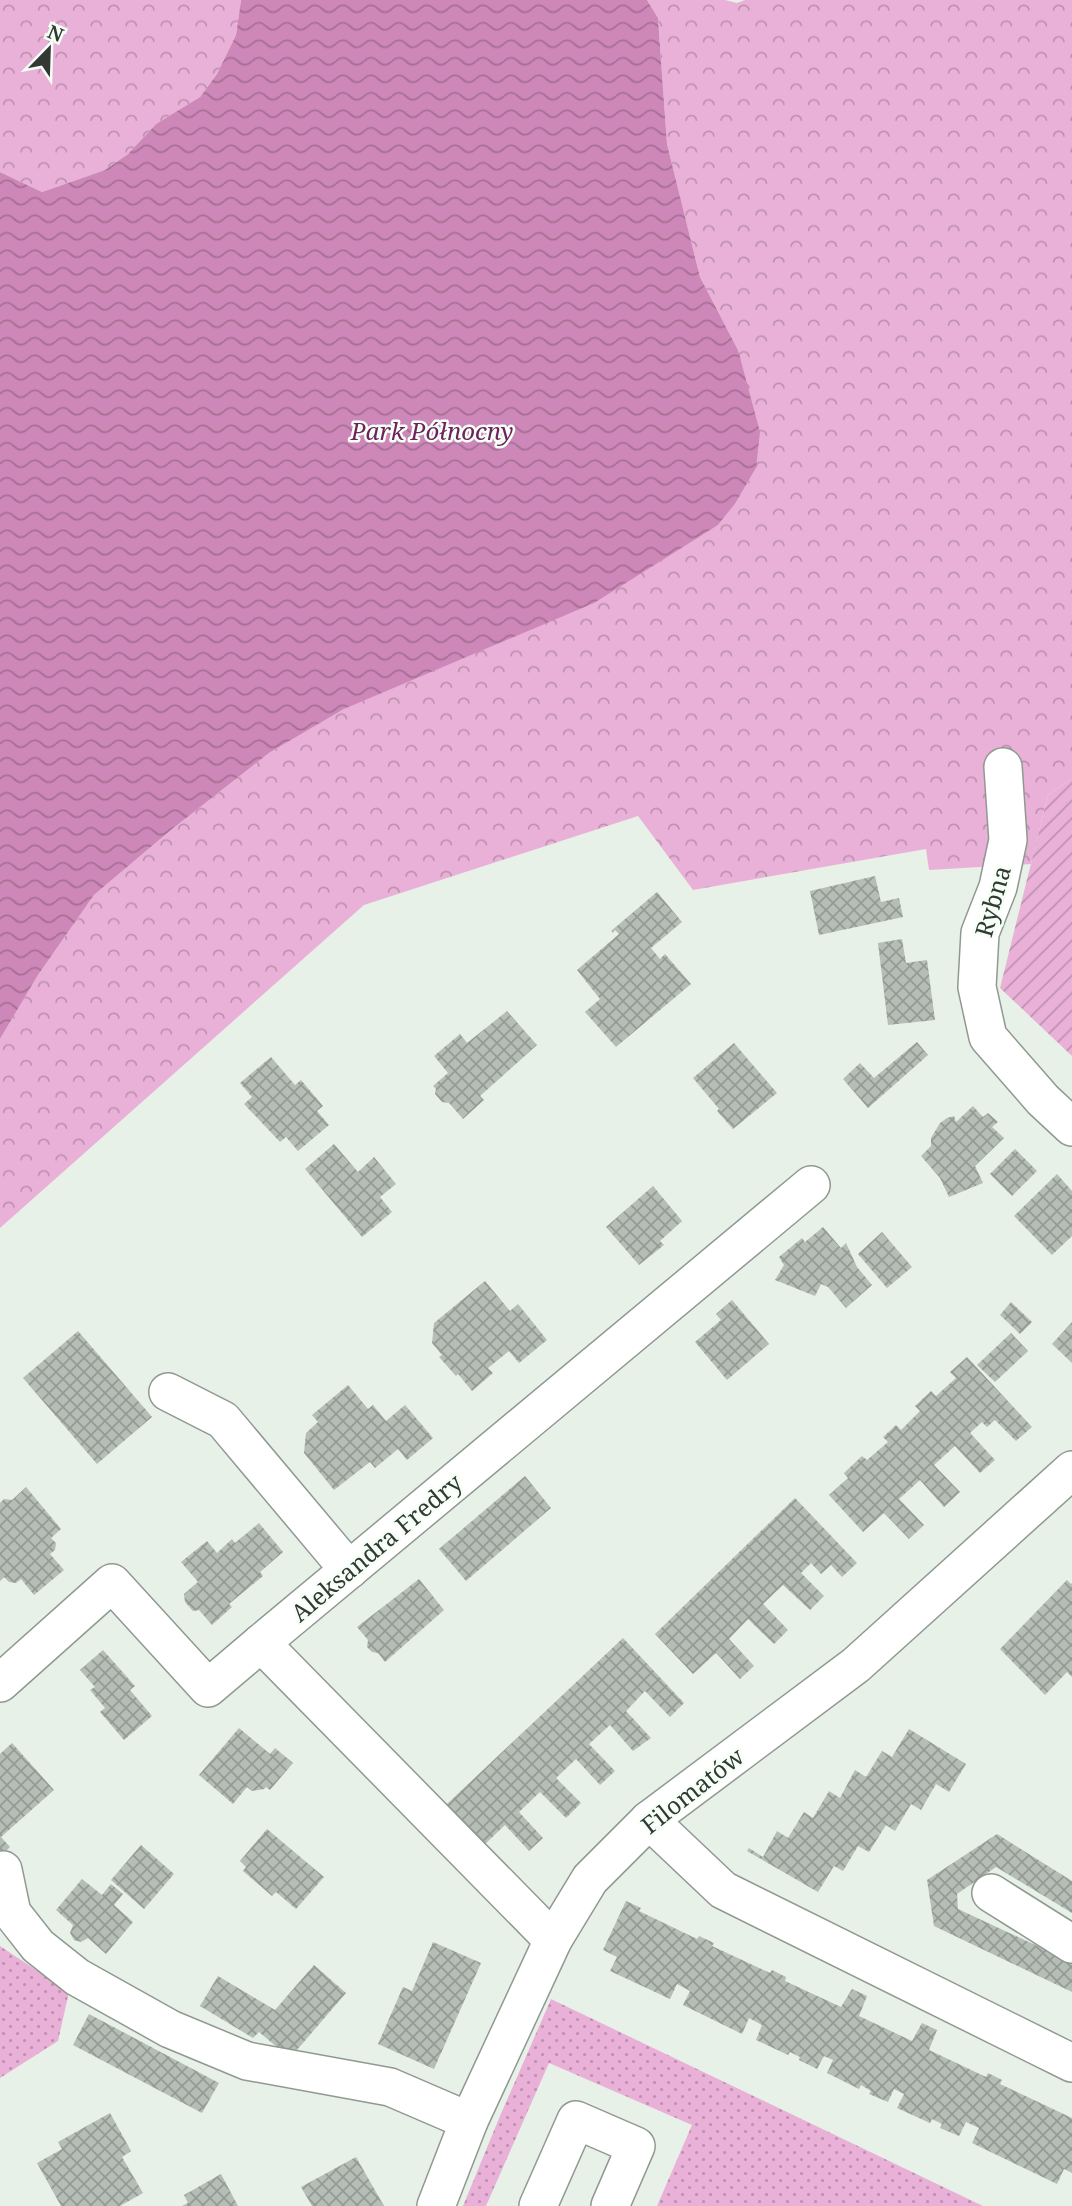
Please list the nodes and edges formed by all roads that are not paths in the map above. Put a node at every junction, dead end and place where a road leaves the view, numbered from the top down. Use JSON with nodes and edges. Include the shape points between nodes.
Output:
{"nodes":[{"id":1,"x":1003,"y":766,"type":"dead end"},
{"id":2,"x":1072,"y":1127,"type":"edge"},
{"id":3,"x":811,"y":1185,"type":"dead end"},
{"id":4,"x":168,"y":1392,"type":"dead end"},
{"id":5,"x":1072,"y":1470,"type":"edge"},
{"id":6,"x":349,"y":1570,"type":"junction"},
{"id":7,"x":261,"y":1643,"type":"junction"},
{"id":8,"x":0,"y":1683,"type":"edge"},
{"id":9,"x":649,"y":1820,"type":"junction"},
{"id":10,"x":3,"y":1870,"type":"dead end"},
{"id":11,"x":991,"y":1893,"type":"dead end"},
{"id":12,"x":553,"y":1940,"type":"junction"},
{"id":13,"x":1072,"y":1944,"type":"edge"},
{"id":14,"x":1072,"y":2063,"type":"edge"},
{"id":15,"x":469,"y":2121,"type":"junction"},
{"id":16,"x":436,"y":2206,"type":"edge"},
{"id":17,"x":538,"y":2206,"type":"edge"},
{"id":18,"x":610,"y":2206,"type":"edge"}],
"edges":[{"from":1,"to":2,"type":"street","name":"Rybna","via":[[1008,840],[998,887],[980,933],[977,986],[988,1037]]},
{"from":3,"to":6,"type":"street","name":"Aleksandra Fredry"},
{"from":4,"to":6,"type":"street","via":[[223,1420]]},
{"from":5,"to":9,"type":"street","name":"Filomatów","via":[[856,1665]]},
{"from":6,"to":7,"type":"street","name":"Aleksandra Fredry"},
{"from":7,"to":8,"type":"street","name":"Aleksandra Fredry","via":[[208,1688],[112,1583]]},
{"from":7,"to":12,"type":"street"},
{"from":9,"to":12,"type":"street","name":"Filomatów","via":[[590,1879]]},
{"from":9,"to":14,"type":"street","via":[[723,1889]]},
{"from":10,"to":15,"type":"street","via":[[12,1913],[38,1946],[77,1977],[170,2029],[247,2061],[390,2087]]},
{"from":11,"to":13,"type":"street"},
{"from":12,"to":15,"type":"street","name":"Filomatów"},
{"from":15,"to":16,"type":"street","name":"Filomatów"},
{"from":17,"to":18,"type":"street","via":[[576,2120],[636,2146]]}]}
